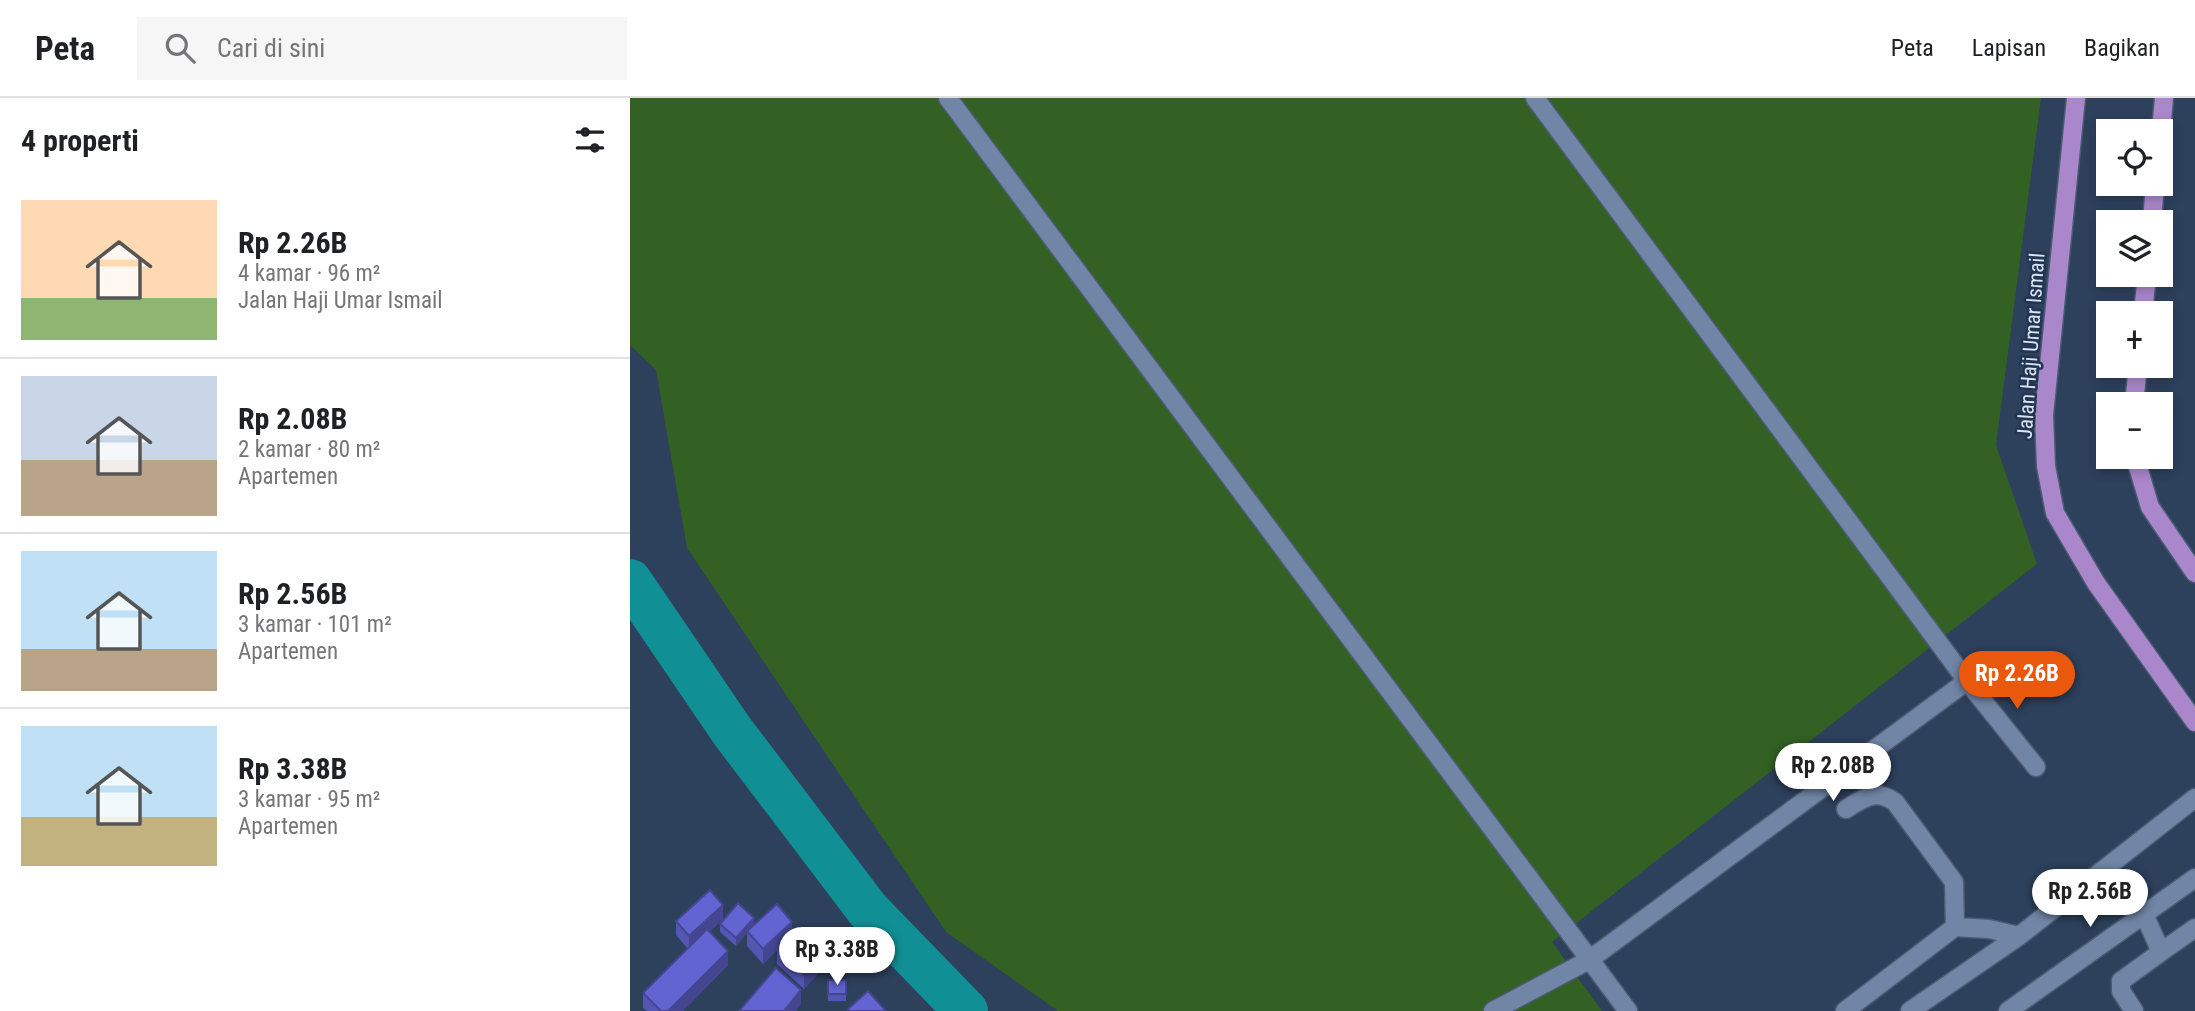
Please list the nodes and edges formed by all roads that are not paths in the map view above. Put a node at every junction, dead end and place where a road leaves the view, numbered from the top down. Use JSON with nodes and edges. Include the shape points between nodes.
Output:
{"nodes":[{"id":1,"x":948,"y":98,"type":"edge"},
{"id":2,"x":1535,"y":98,"type":"edge"},
{"id":3,"x":2076,"y":98,"type":"edge"},
{"id":4,"x":2164,"y":98,"type":"edge"},
{"id":5,"x":2162,"y":119,"type":"edge"},
{"id":6,"x":2139,"y":469,"type":"edge"},
{"id":7,"x":2195,"y":573,"type":"edge"},
{"id":8,"x":1967,"y":681,"type":"junction"},
{"id":9,"x":2195,"y":722,"type":"edge"},
{"id":10,"x":2036,"y":766,"type":"dead end"},
{"id":11,"x":2195,"y":798,"type":"edge"},
{"id":12,"x":1846,"y":809,"type":"dead end"},
{"id":13,"x":2195,"y":878,"type":"edge"},
{"id":14,"x":2144,"y":914,"type":"junction"},
{"id":15,"x":1955,"y":927,"type":"junction"},
{"id":16,"x":2195,"y":928,"type":"edge"},
{"id":17,"x":2019,"y":936,"type":"junction"},
{"id":18,"x":2161,"y":952,"type":"junction"},
{"id":19,"x":1589,"y":960,"type":"junction"},
{"id":20,"x":1493,"y":1011,"type":"edge"},
{"id":21,"x":1628,"y":1011,"type":"edge"},
{"id":22,"x":1845,"y":1011,"type":"edge"},
{"id":23,"x":1910,"y":1011,"type":"edge"},
{"id":24,"x":2008,"y":1011,"type":"edge"},
{"id":25,"x":2134,"y":1011,"type":"edge"}],
"edges":[{"from":1,"to":19,"type":"street"},
{"from":2,"to":8,"type":"street"},
{"from":3,"to":9,"type":"main road","name":"Jalan Haji Umar Ismail","via":[[2044,415],[2046,466],[2055,513],[2096,583]]},
{"from":4,"to":5,"type":"main road"},
{"from":6,"to":7,"type":"main road","via":[[2150,507]]},
{"from":8,"to":10,"type":"street"},
{"from":8,"to":19,"type":"street"},
{"from":11,"to":17,"type":"street"},
{"from":12,"to":15,"type":"street","via":[[1867,795],[1884,794],[1895,802],[1954,881]]},
{"from":13,"to":14,"type":"street"},
{"from":14,"to":18,"type":"street"},
{"from":14,"to":24,"type":"street"},
{"from":15,"to":17,"type":"street"},
{"from":15,"to":22,"type":"street"},
{"from":16,"to":18,"type":"street"},
{"from":17,"to":23,"type":"street"},
{"from":18,"to":25,"type":"street","via":[[2121,981],[2121,991]]},
{"from":19,"to":20,"type":"street"},
{"from":19,"to":21,"type":"street"}]}
